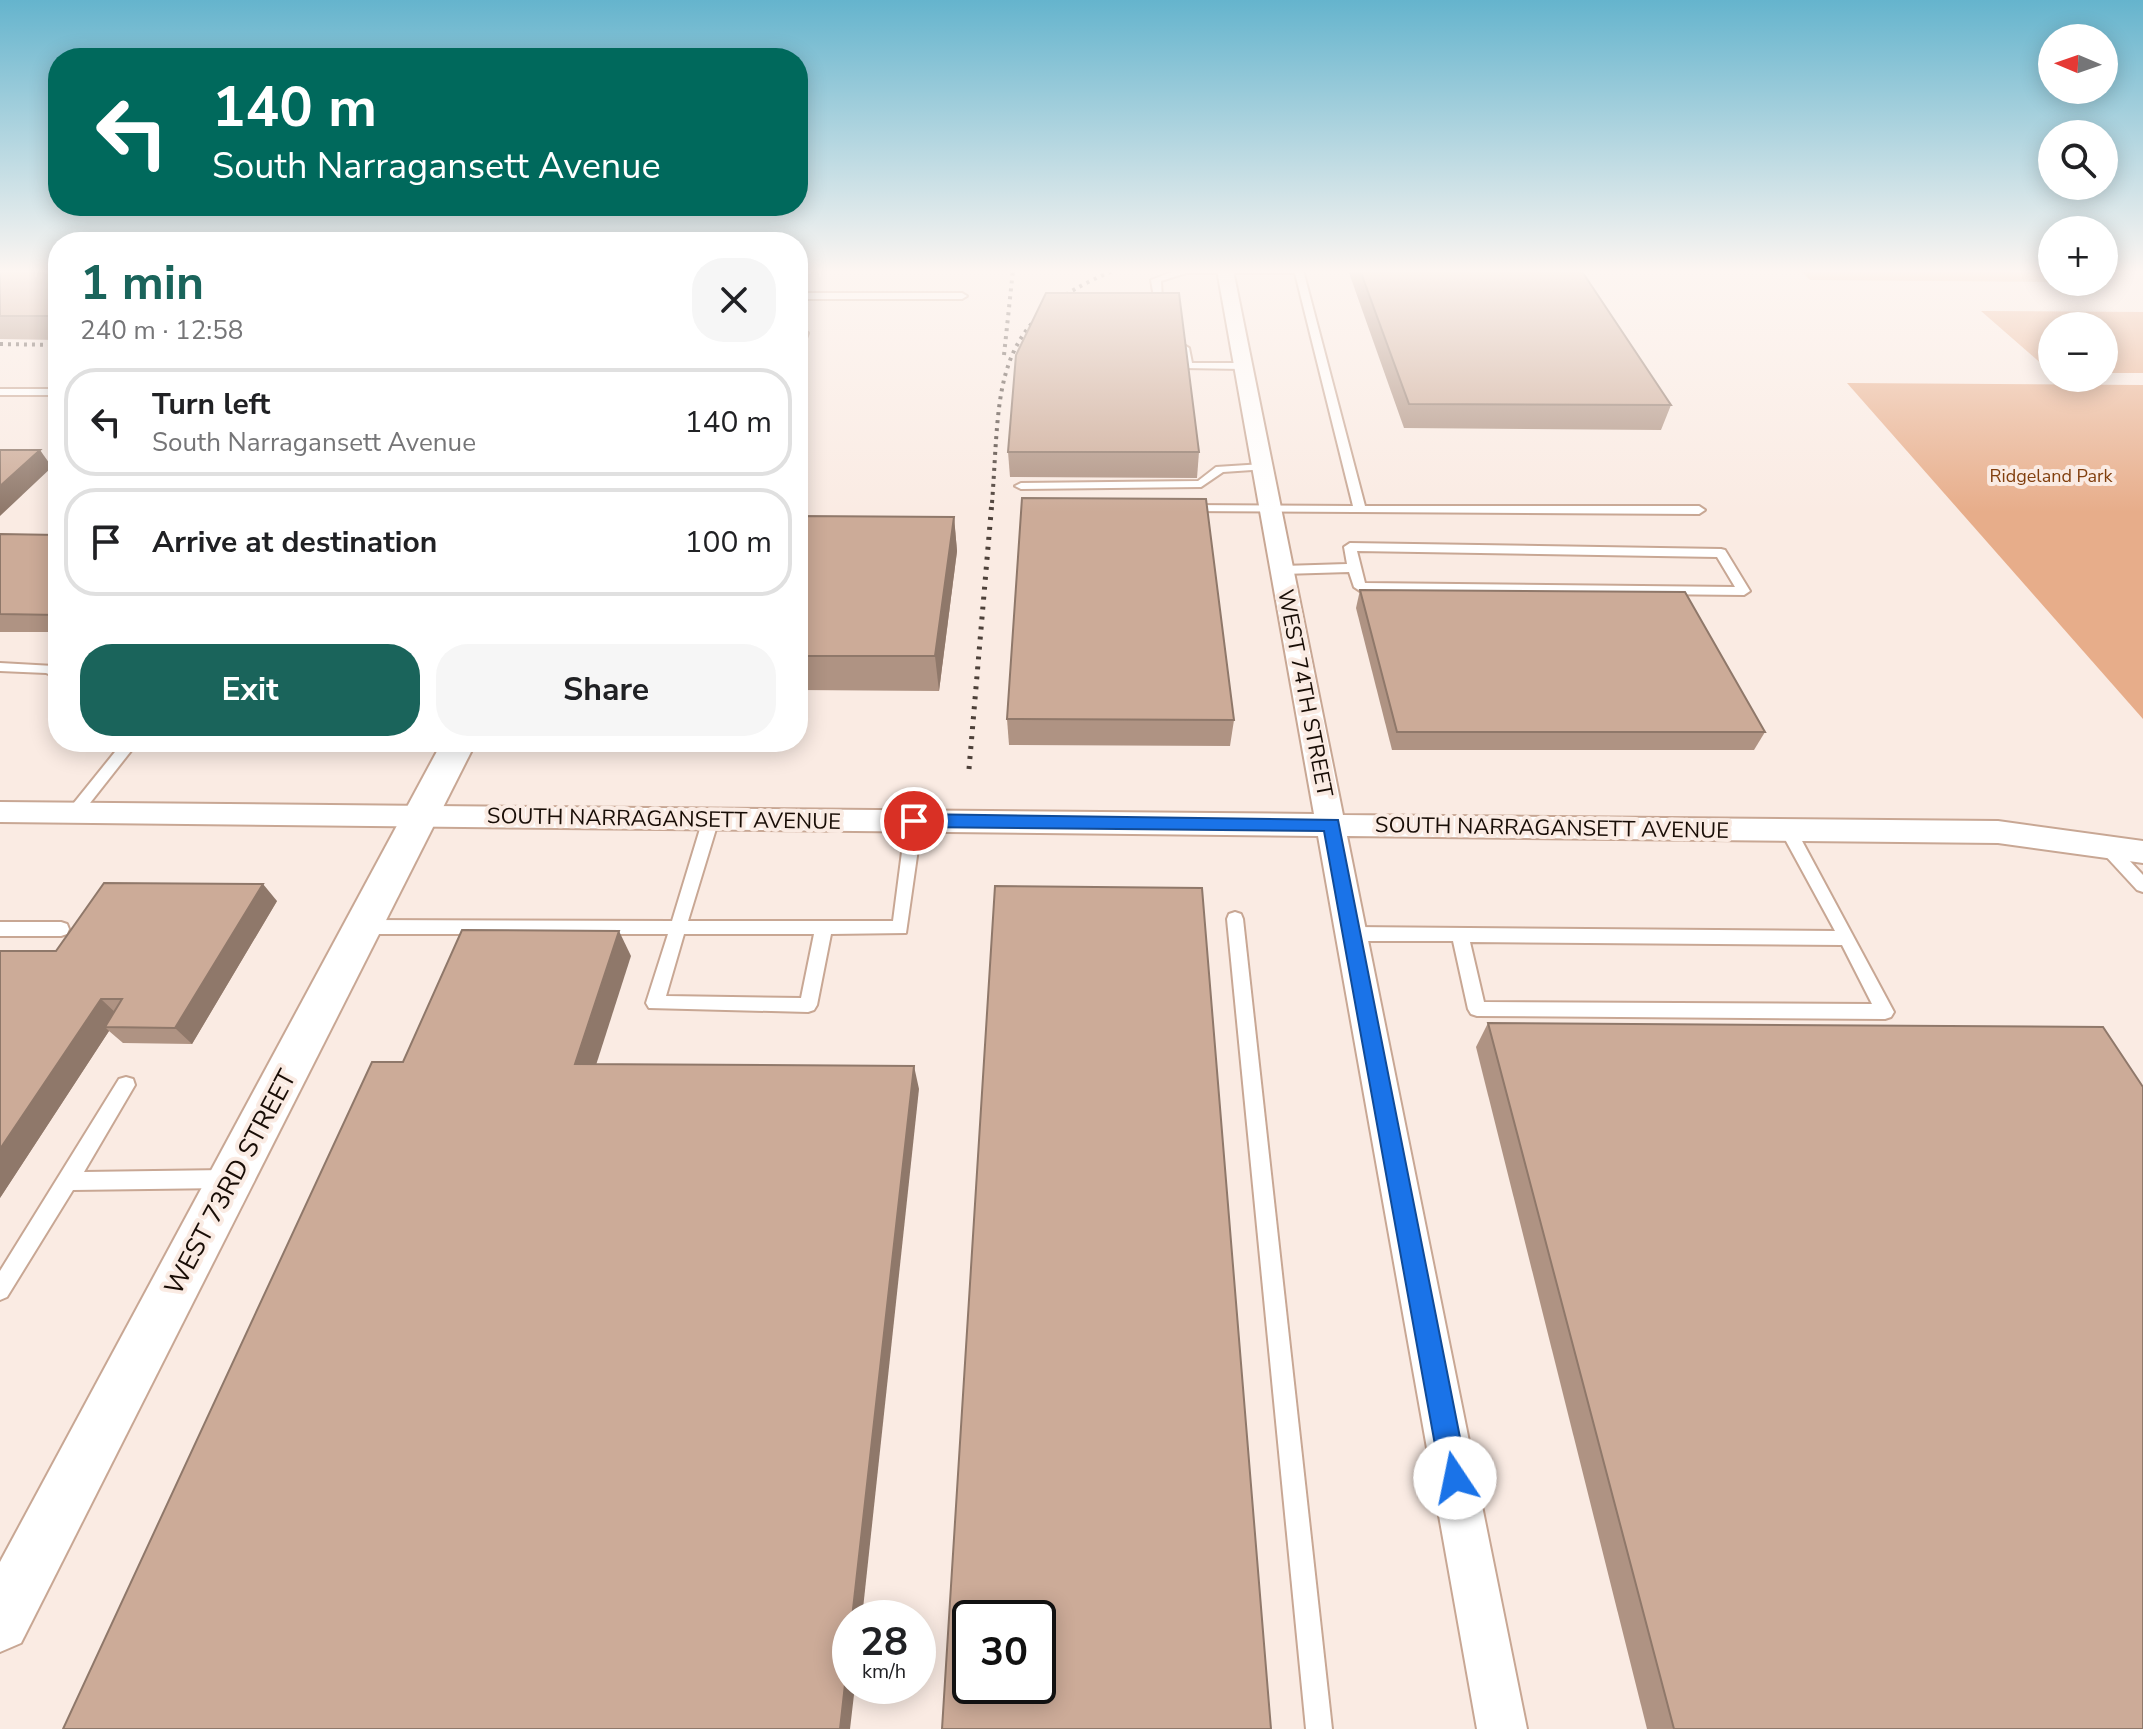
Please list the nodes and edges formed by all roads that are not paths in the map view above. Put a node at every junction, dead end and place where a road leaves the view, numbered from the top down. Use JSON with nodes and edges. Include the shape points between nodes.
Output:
{"nodes":[{"id":1,"x":1185,"y":351,"type":"edge"},
{"id":2,"x":1240,"y":351,"type":"edge"},
{"id":3,"x":1320,"y":351,"type":"edge"},
{"id":4,"x":1243,"y":366,"type":"junction"},
{"id":5,"x":0,"y":392,"type":"edge"},
{"id":6,"x":48,"y":392,"type":"edge"},
{"id":7,"x":1263,"y":467,"type":"junction"},
{"id":8,"x":1021,"y":486,"type":"dead end"},
{"id":9,"x":1176,"y":509,"type":"edge"},
{"id":10,"x":1271,"y":509,"type":"junction"},
{"id":11,"x":1360,"y":509,"type":"junction"},
{"id":12,"x":1699,"y":510,"type":"dead end"},
{"id":13,"x":1354,"y":568,"type":"junction"},
{"id":14,"x":1283,"y":570,"type":"junction"},
{"id":15,"x":0,"y":667,"type":"edge"},
{"id":16,"x":48,"y":669,"type":"edge"},
{"id":17,"x":123,"y":752,"type":"edge"},
{"id":18,"x":454,"y":752,"type":"edge"},
{"id":19,"x":0,"y":812,"type":"edge"},
{"id":20,"x":74,"y":813,"type":"junction"},
{"id":21,"x":422,"y":816,"type":"junction"},
{"id":22,"x":711,"y":819,"type":"junction"},
{"id":23,"x":914,"y":821,"type":"junction"},
{"id":24,"x":1332,"y":825,"type":"junction"},
{"id":25,"x":1788,"y":830,"type":"junction"},
{"id":26,"x":2107,"y":847,"type":"junction"},
{"id":27,"x":2143,"y":852,"type":"edge"},
{"id":28,"x":2143,"y":886,"type":"edge"},
{"id":29,"x":1235,"y":919,"type":"dead end"},
{"id":30,"x":364,"y":927,"type":"junction"},
{"id":31,"x":678,"y":928,"type":"junction"},
{"id":32,"x":824,"y":928,"type":"junction"},
{"id":33,"x":0,"y":929,"type":"edge"},
{"id":34,"x":61,"y":929,"type":"dead end"},
{"id":35,"x":1353,"y":934,"type":"junction"},
{"id":36,"x":1460,"y":935,"type":"junction"},
{"id":37,"x":1847,"y":938,"type":"junction"},
{"id":38,"x":126,"y":1085,"type":"dead end"},
{"id":39,"x":232,"y":1179,"type":"junction"},
{"id":40,"x":68,"y":1181,"type":"junction"},
{"id":41,"x":0,"y":1290,"type":"edge"},
{"id":42,"x":0,"y":1622,"type":"edge"},
{"id":43,"x":1319,"y":1729,"type":"edge"},
{"id":44,"x":1502,"y":1729,"type":"edge"}],
"edges":[{"from":1,"to":4,"type":"lane","via":[[1187,366]]},
{"from":2,"to":4,"type":"street","name":"WEST 74TH STREET"},
{"from":3,"to":11,"type":"lane"},
{"from":4,"to":7,"type":"street","name":"WEST 74TH STREET"},
{"from":5,"to":6,"type":"lane"},
{"from":7,"to":8,"type":"lane","via":[[1220,469],[1201,484]]},
{"from":7,"to":10,"type":"street","name":"WEST 74TH STREET"},
{"from":9,"to":10,"type":"lane"},
{"from":10,"to":11,"type":"lane"},
{"from":10,"to":14,"type":"street","name":"WEST 74TH STREET"},
{"from":11,"to":12,"type":"lane"},
{"from":13,"to":13,"type":"lane","via":[[1350,547],[1721,553],[1744,591],[1360,587]]},
{"from":13,"to":14,"type":"lane"},
{"from":14,"to":24,"type":"street","name":"WEST 74TH STREET"},
{"from":15,"to":16,"type":"lane"},
{"from":17,"to":20,"type":"lane"},
{"from":18,"to":21,"type":"street","name":"WEST 73RD STREET"},
{"from":19,"to":20,"type":"street","name":"SOUTH NARRAGANSETT AVENUE"},
{"from":20,"to":21,"type":"street","name":"SOUTH NARRAGANSETT AVENUE"},
{"from":21,"to":22,"type":"street","name":"SOUTH NARRAGANSETT AVENUE"},
{"from":21,"to":30,"type":"street","name":"WEST 73RD STREET"},
{"from":22,"to":23,"type":"street","name":"SOUTH NARRAGANSETT AVENUE"},
{"from":22,"to":31,"type":"lane"},
{"from":23,"to":24,"type":"street","name":"SOUTH NARRAGANSETT AVENUE"},
{"from":23,"to":32,"type":"lane","via":[[900,928]]},
{"from":24,"to":25,"type":"street","name":"SOUTH NARRAGANSETT AVENUE"},
{"from":24,"to":35,"type":"street","name":"WEST 74TH STREET"},
{"from":25,"to":26,"type":"street","name":"SOUTH NARRAGANSETT AVENUE","via":[[1998,832]]},
{"from":25,"to":37,"type":"lane"},
{"from":26,"to":27,"type":"street","name":"SOUTH NARRAGANSETT AVENUE"},
{"from":26,"to":28,"type":"lane"},
{"from":29,"to":43,"type":"lane"},
{"from":30,"to":31,"type":"lane"},
{"from":30,"to":39,"type":"street","name":"WEST 73RD STREET"},
{"from":31,"to":32,"type":"lane"},
{"from":31,"to":32,"type":"lane","via":[[655,1003],[808,1005]]},
{"from":33,"to":34,"type":"lane"},
{"from":35,"to":36,"type":"lane"},
{"from":35,"to":44,"type":"street","name":"WEST 74TH STREET"},
{"from":36,"to":37,"type":"lane"},
{"from":36,"to":37,"type":"lane","via":[[1477,1009],[1885,1012]]},
{"from":38,"to":40,"type":"lane"},
{"from":39,"to":40,"type":"lane"},
{"from":39,"to":42,"type":"street","name":"WEST 73RD STREET"},
{"from":40,"to":41,"type":"lane"}]}
